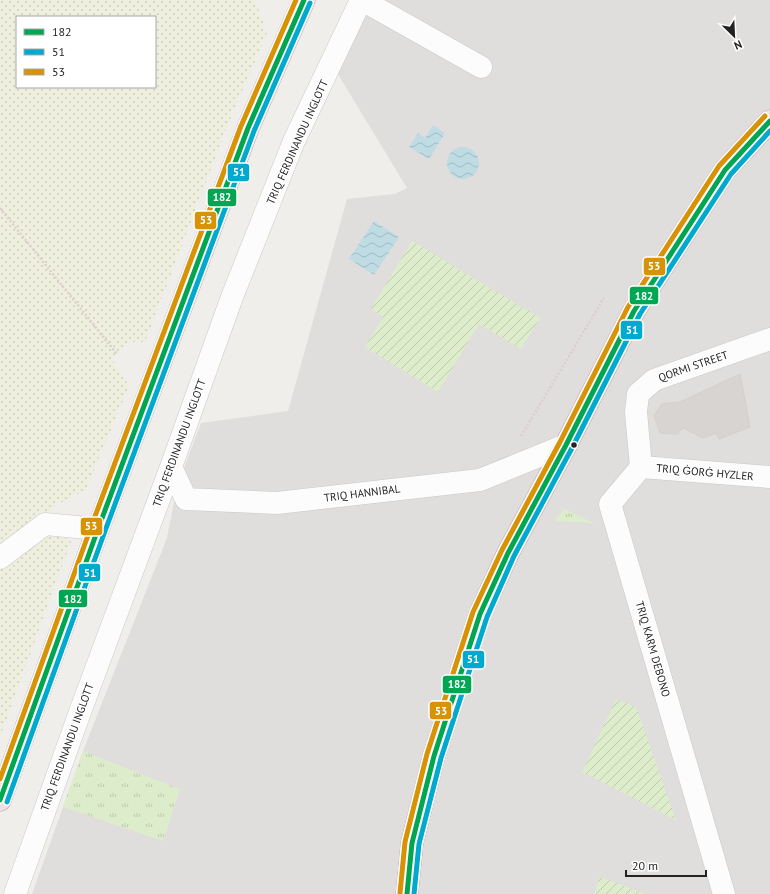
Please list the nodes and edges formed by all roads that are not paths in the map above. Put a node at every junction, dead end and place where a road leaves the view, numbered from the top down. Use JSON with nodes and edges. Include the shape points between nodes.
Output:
{"nodes":[{"id":1,"x":304,"y":0,"type":"edge"},
{"id":2,"x":362,"y":0,"type":"edge"},
{"id":3,"x":481,"y":67,"type":"dead end"},
{"id":4,"x":770,"y":121,"type":"edge"},
{"id":5,"x":770,"y":339,"type":"edge"},
{"id":6,"x":566,"y":445,"type":"junction"},
{"id":7,"x":171,"y":467,"type":"junction"},
{"id":8,"x":641,"y":467,"type":"junction"},
{"id":9,"x":770,"y":477,"type":"edge"},
{"id":10,"x":98,"y":529,"type":"junction"},
{"id":11,"x":0,"y":558,"type":"edge"},
{"id":12,"x":0,"y":800,"type":"edge"},
{"id":13,"x":15,"y":894,"type":"edge"},
{"id":14,"x":407,"y":894,"type":"edge"},
{"id":15,"x":724,"y":894,"type":"edge"}],
"edges":[{"from":1,"to":10,"type":"highway","via":[[248,128]]},
{"from":2,"to":3,"type":"street"},
{"from":2,"to":7,"type":"street","name":"TRIQ FERDINANDU INGLOTT","via":[[294,141],[232,297]]},
{"from":4,"to":6,"type":"highway","via":[[726,170],[634,311]]},
{"from":5,"to":8,"type":"street","name":"QORMI STREET","via":[[654,380],[638,394],[636,412]]},
{"from":6,"to":7,"type":"street","name":"TRIQ HANNIBAL","via":[[480,480],[277,503],[186,499]]},
{"from":6,"to":14,"type":"highway","via":[[508,553],[480,614],[434,756],[412,843]]},
{"from":7,"to":13,"type":"street","name":"TRIQ FERDINANDU INGLOTT"},
{"from":8,"to":9,"type":"street","name":"TRIQ ĠORĠ HYZLER"},
{"from":8,"to":15,"type":"street","name":"TRIQ KARM DEBONO","via":[[610,504]]},
{"from":10,"to":11,"type":"street","via":[[45,524]]},
{"from":10,"to":12,"type":"highway"}]}
